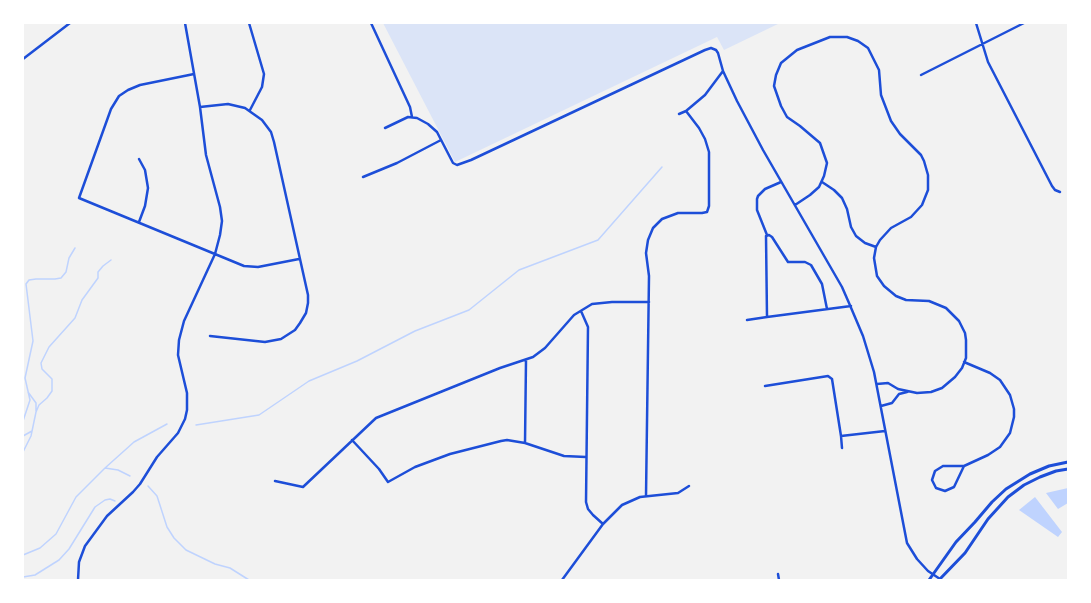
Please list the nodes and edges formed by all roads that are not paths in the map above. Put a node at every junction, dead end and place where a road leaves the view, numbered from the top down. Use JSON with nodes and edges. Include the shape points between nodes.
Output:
{"nodes":[{"id":1,"x":70,"y":23,"type":"edge"},
{"id":2,"x":185,"y":23,"type":"edge"},
{"id":3,"x":249,"y":23,"type":"edge"},
{"id":4,"x":371,"y":23,"type":"edge"},
{"id":5,"x":976,"y":23,"type":"edge"},
{"id":6,"x":1024,"y":23,"type":"edge"},
{"id":7,"x":982,"y":44,"type":"junction"},
{"id":8,"x":23,"y":59,"type":"edge"},
{"id":9,"x":723,"y":71,"type":"junction"},
{"id":10,"x":194,"y":74,"type":"junction"},
{"id":11,"x":921,"y":75,"type":"dead end"},
{"id":12,"x":200,"y":107,"type":"junction"},
{"id":13,"x":250,"y":110,"type":"junction"},
{"id":14,"x":686,"y":111,"type":"junction"},
{"id":15,"x":679,"y":114,"type":"dead end"},
{"id":16,"x":412,"y":117,"type":"junction"},
{"id":17,"x":385,"y":128,"type":"dead end"},
{"id":18,"x":441,"y":140,"type":"junction"},
{"id":19,"x":139,"y":158,"type":"dead end"},
{"id":20,"x":363,"y":177,"type":"dead end"},
{"id":21,"x":781,"y":182,"type":"junction"},
{"id":22,"x":822,"y":182,"type":"junction"},
{"id":23,"x":1060,"y":192,"type":"dead end"},
{"id":24,"x":795,"y":205,"type":"junction"},
{"id":25,"x":139,"y":222,"type":"junction"},
{"id":26,"x":767,"y":235,"type":"junction"},
{"id":27,"x":876,"y":247,"type":"junction"},
{"id":28,"x":215,"y":254,"type":"junction"},
{"id":29,"x":299,"y":259,"type":"junction"},
{"id":30,"x":649,"y":302,"type":"junction"},
{"id":31,"x":851,"y":306,"type":"junction"},
{"id":32,"x":827,"y":308,"type":"junction"},
{"id":33,"x":581,"y":311,"type":"junction"},
{"id":34,"x":767,"y":317,"type":"junction"},
{"id":35,"x":747,"y":320,"type":"dead end"},
{"id":36,"x":210,"y":336,"type":"dead end"},
{"id":37,"x":526,"y":360,"type":"junction"},
{"id":38,"x":964,"y":362,"type":"junction"},
{"id":39,"x":877,"y":384,"type":"junction"},
{"id":40,"x":765,"y":386,"type":"dead end"},
{"id":41,"x":895,"y":387,"type":"junction"},
{"id":42,"x":907,"y":391,"type":"junction"},
{"id":43,"x":897,"y":396,"type":"junction"},
{"id":44,"x":881,"y":406,"type":"junction"},
{"id":45,"x":886,"y":431,"type":"junction"},
{"id":46,"x":841,"y":436,"type":"junction"},
{"id":47,"x":352,"y":440,"type":"junction"},
{"id":48,"x":524,"y":443,"type":"junction"},
{"id":49,"x":842,"y":448,"type":"dead end"},
{"id":50,"x":586,"y":457,"type":"junction"},
{"id":51,"x":1068,"y":462,"type":"edge"},
{"id":52,"x":964,"y":466,"type":"junction"},
{"id":53,"x":1068,"y":469,"type":"edge"},
{"id":54,"x":276,"y":481,"type":"dead end"},
{"id":55,"x":690,"y":486,"type":"dead end"},
{"id":56,"x":646,"y":496,"type":"junction"},
{"id":57,"x":603,"y":524,"type":"junction"},
{"id":58,"x":778,"y":574,"type":"dead end"},
{"id":59,"x":934,"y":574,"type":"junction"},
{"id":60,"x":940,"y":579,"type":"edge"},
{"id":61,"x":78,"y":580,"type":"edge"},
{"id":62,"x":562,"y":580,"type":"edge"},
{"id":63,"x":779,"y":580,"type":"edge"},
{"id":64,"x":929,"y":580,"type":"edge"}],
"edges":[{"from":1,"to":8,"type":"street"},
{"from":2,"to":10,"type":"street"},
{"from":3,"to":13,"type":"street","via":[[264,74],[262,87]]},
{"from":4,"to":16,"type":"street","via":[[410,107]]},
{"from":5,"to":7,"type":"street"},
{"from":6,"to":7,"type":"street"},
{"from":7,"to":11,"type":"street"},
{"from":7,"to":23,"type":"street","via":[[988,62],[1052,186]]},
{"from":9,"to":14,"type":"street","via":[[705,95]]},
{"from":9,"to":18,"type":"street","via":[[717,51],[708,49],[457,165],[453,163]]},
{"from":9,"to":21,"type":"street"},
{"from":10,"to":12,"type":"street"},
{"from":10,"to":25,"type":"street","via":[[140,85],[128,90],[119,96],[111,109],[79,198]]},
{"from":12,"to":13,"type":"street","via":[[228,104]]},
{"from":12,"to":28,"type":"street","via":[[206,155],[220,207],[222,227]]},
{"from":13,"to":29,"type":"street","via":[[267,126],[274,142]]},
{"from":14,"to":15,"type":"street"},
{"from":14,"to":30,"type":"street","via":[[699,128],[709,152],[709,206],[707,212],[674,214],[662,219],[653,228],[646,247]]},
{"from":16,"to":17,"type":"street","via":[[404,118]]},
{"from":16,"to":18,"type":"street","via":[[432,126]]},
{"from":18,"to":20,"type":"street","via":[[397,164]]},
{"from":19,"to":25,"type":"street","via":[[145,170],[148,188]]},
{"from":21,"to":24,"type":"street"},
{"from":21,"to":26,"type":"street","via":[[765,190],[757,199],[757,210]]},
{"from":22,"to":24,"type":"street","via":[[814,192]]},
{"from":22,"to":27,"type":"street","via":[[842,198],[856,236]]},
{"from":22,"to":27,"type":"street","via":[[826,163],[820,143],[788,117],[774,86],[781,63],[797,50],[830,37],[847,37],[868,48],[879,70],[881,95],[892,121],[900,134],[921,155],[928,175],[928,190],[922,206],[911,217],[885,233]]},
{"from":24,"to":31,"type":"street"},
{"from":25,"to":28,"type":"street"},
{"from":26,"to":32,"type":"street","via":[[772,237],[788,262],[805,262],[811,265],[822,284]]},
{"from":26,"to":34,"type":"street"},
{"from":27,"to":38,"type":"street","via":[[876,270],[888,291],[906,300],[930,301],[941,305],[956,316],[966,340]]},
{"from":28,"to":29,"type":"street","via":[[252,267]]},
{"from":28,"to":61,"type":"street","via":[[178,340],[178,355],[187,393],[187,410],[181,427],[134,492],[107,516],[91,538],[82,552]]},
{"from":29,"to":36,"type":"street","via":[[308,303],[306,313],[295,330],[281,339],[265,342]]},
{"from":30,"to":33,"type":"street","via":[[597,303]]},
{"from":30,"to":56,"type":"street"},
{"from":31,"to":32,"type":"street"},
{"from":31,"to":39,"type":"street"},
{"from":32,"to":34,"type":"street"},
{"from":33,"to":37,"type":"street","via":[[574,315],[545,348]]},
{"from":33,"to":50,"type":"street","via":[[588,327]]},
{"from":34,"to":35,"type":"street"},
{"from":37,"to":47,"type":"street","via":[[376,418]]},
{"from":37,"to":48,"type":"street"},
{"from":38,"to":42,"type":"street","via":[[955,377],[942,388],[924,393]]},
{"from":38,"to":52,"type":"street","via":[[1000,380],[1010,396],[1014,417],[1010,433],[1000,447]]},
{"from":39,"to":41,"type":"street","via":[[888,383]]},
{"from":39,"to":44,"type":"street"},
{"from":40,"to":46,"type":"street","via":[[828,376],[832,379]]},
{"from":41,"to":42,"type":"street"},
{"from":41,"to":43,"type":"street"},
{"from":42,"to":43,"type":"street"},
{"from":43,"to":44,"type":"street","via":[[892,403]]},
{"from":44,"to":45,"type":"street"},
{"from":45,"to":46,"type":"street"},
{"from":45,"to":59,"type":"street","via":[[907,543],[917,559]]},
{"from":46,"to":49,"type":"street"},
{"from":47,"to":48,"type":"street","via":[[388,482],[415,467],[450,454],[507,440]]},
{"from":47,"to":54,"type":"street","via":[[303,487]]},
{"from":48,"to":50,"type":"street","via":[[564,456]]},
{"from":50,"to":57,"type":"street","via":[[586,502],[592,515]]},
{"from":51,"to":59,"type":"street","via":[[1030,474],[1006,489],[956,542]]},
{"from":52,"to":52,"type":"street","via":[[937,468],[932,477],[934,486],[942,491],[952,489]]},
{"from":53,"to":60,"type":"street","via":[[1040,476],[1008,497],[988,519],[965,553]]},
{"from":55,"to":56,"type":"street","via":[[678,493]]},
{"from":56,"to":57,"type":"street","via":[[622,505]]},
{"from":57,"to":62,"type":"street"},
{"from":58,"to":63,"type":"street"},
{"from":59,"to":60,"type":"street"},
{"from":59,"to":64,"type":"street"}]}
